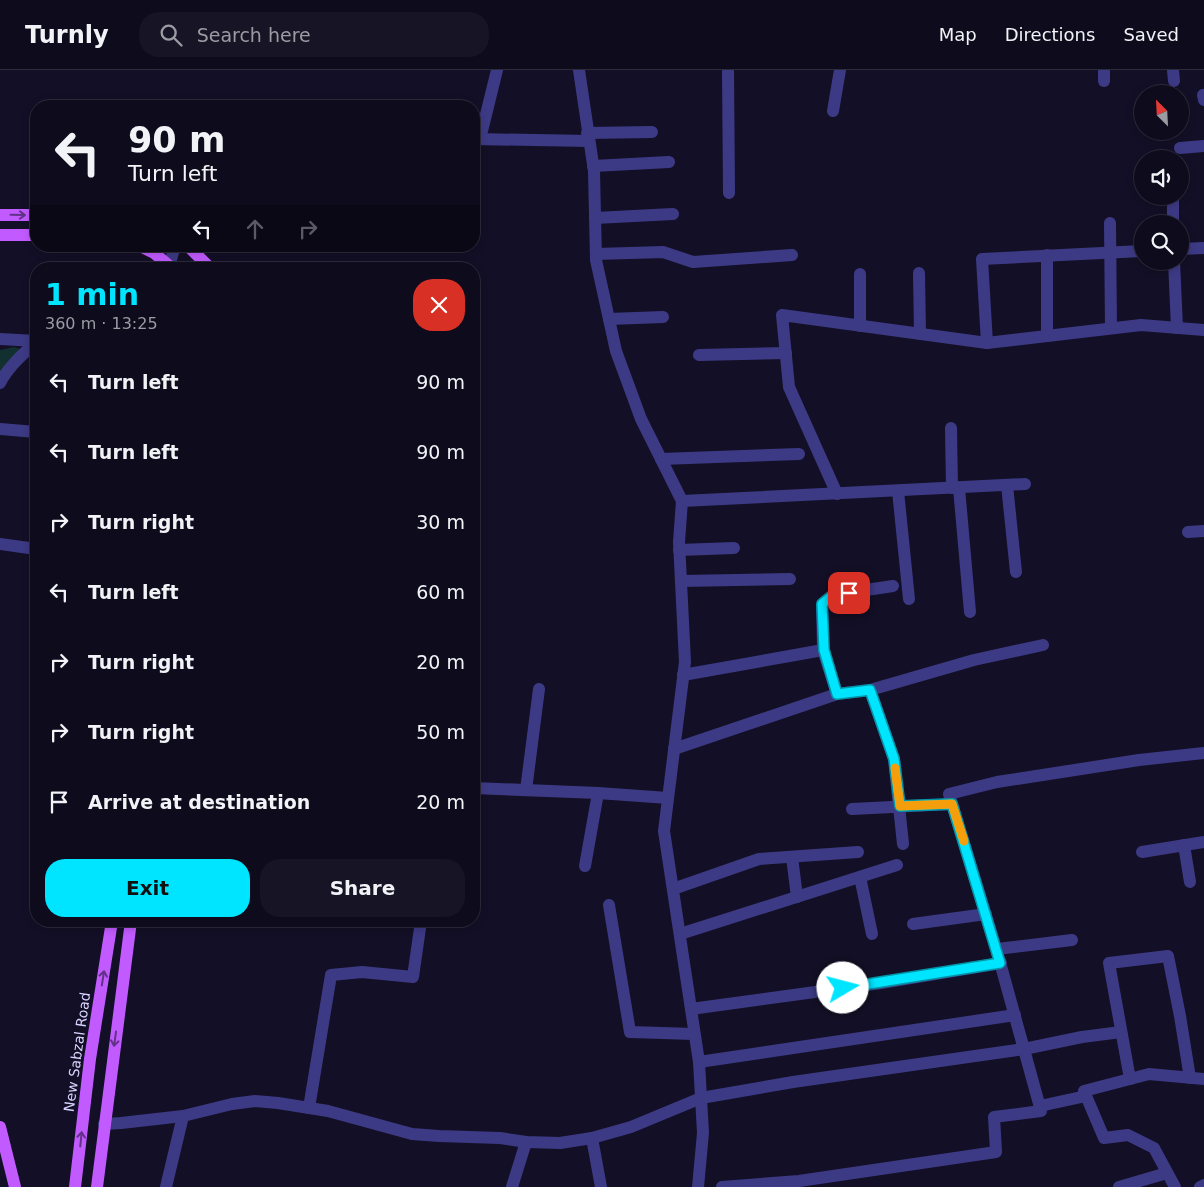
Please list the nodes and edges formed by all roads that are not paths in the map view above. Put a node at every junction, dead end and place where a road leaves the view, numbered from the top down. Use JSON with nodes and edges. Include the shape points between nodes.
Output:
{"nodes":[{"id":1,"x":497,"y":70,"type":"edge"},
{"id":2,"x":579,"y":70,"type":"edge"},
{"id":3,"x":728,"y":70,"type":"edge"},
{"id":4,"x":840,"y":70,"type":"edge"},
{"id":5,"x":1203,"y":95,"type":"edge"},
{"id":6,"x":1204,"y":100,"type":"edge"},
{"id":7,"x":832,"y":111,"type":"dead end"},
{"id":8,"x":480,"y":129,"type":"edge"},
{"id":9,"x":652,"y":132,"type":"dead end"},
{"id":10,"x":588,"y":137,"type":"junction"},
{"id":11,"x":480,"y":139,"type":"edge"},
{"id":12,"x":1204,"y":146,"type":"edge"},
{"id":13,"x":1180,"y":148,"type":"dead end"},
{"id":14,"x":669,"y":162,"type":"dead end"},
{"id":15,"x":593,"y":166,"type":"junction"},
{"id":16,"x":729,"y":192,"type":"dead end"},
{"id":17,"x":673,"y":214,"type":"dead end"},
{"id":18,"x":0,"y":215,"type":"edge"},
{"id":19,"x":30,"y":215,"type":"edge"},
{"id":20,"x":595,"y":218,"type":"junction"},
{"id":21,"x":1110,"y":223,"type":"dead end"},
{"id":22,"x":30,"y":235,"type":"edge"},
{"id":23,"x":0,"y":236,"type":"edge"},
{"id":24,"x":1204,"y":248,"type":"edge"},
{"id":25,"x":1189,"y":249,"type":"edge"},
{"id":26,"x":1134,"y":251,"type":"edge"},
{"id":27,"x":152,"y":252,"type":"edge"},
{"id":28,"x":195,"y":252,"type":"edge"},
{"id":29,"x":1110,"y":252,"type":"junction"},
{"id":30,"x":596,"y":254,"type":"junction"},
{"id":31,"x":792,"y":255,"type":"dead end"},
{"id":32,"x":1047,"y":256,"type":"junction"},
{"id":33,"x":164,"y":262,"type":"edge"},
{"id":34,"x":204,"y":262,"type":"edge"},
{"id":35,"x":1174,"y":270,"type":"edge"},
{"id":36,"x":919,"y":273,"type":"dead end"},
{"id":37,"x":860,"y":274,"type":"dead end"},
{"id":38,"x":662,"y":317,"type":"dead end"},
{"id":39,"x":609,"y":319,"type":"junction"},
{"id":40,"x":860,"y":326,"type":"junction"},
{"id":41,"x":1111,"y":328,"type":"junction"},
{"id":42,"x":1177,"y":328,"type":"junction"},
{"id":43,"x":1204,"y":330,"type":"edge"},
{"id":44,"x":920,"y":334,"type":"junction"},
{"id":45,"x":1047,"y":336,"type":"junction"},
{"id":46,"x":0,"y":339,"type":"edge"},
{"id":47,"x":30,"y":341,"type":"edge"},
{"id":48,"x":987,"y":343,"type":"junction"},
{"id":49,"x":30,"y":347,"type":"edge"},
{"id":50,"x":786,"y":353,"type":"junction"},
{"id":51,"x":699,"y":355,"type":"dead end"},
{"id":52,"x":0,"y":383,"type":"edge"},
{"id":53,"x":950,"y":428,"type":"dead end"},
{"id":54,"x":0,"y":429,"type":"edge"},
{"id":55,"x":30,"y":432,"type":"edge"},
{"id":56,"x":799,"y":454,"type":"dead end"},
{"id":57,"x":661,"y":459,"type":"junction"},
{"id":58,"x":1025,"y":484,"type":"dead end"},
{"id":59,"x":1007,"y":485,"type":"junction"},
{"id":60,"x":955,"y":488,"type":"junction"},
{"id":61,"x":898,"y":491,"type":"junction"},
{"id":62,"x":837,"y":494,"type":"junction"},
{"id":63,"x":682,"y":501,"type":"junction"},
{"id":64,"x":1204,"y":531,"type":"edge"},
{"id":65,"x":1188,"y":532,"type":"dead end"},
{"id":66,"x":0,"y":544,"type":"edge"},
{"id":67,"x":30,"y":548,"type":"edge"},
{"id":68,"x":734,"y":548,"type":"dead end"},
{"id":69,"x":679,"y":550,"type":"junction"},
{"id":70,"x":1016,"y":572,"type":"dead end"},
{"id":71,"x":790,"y":579,"type":"dead end"},
{"id":72,"x":680,"y":581,"type":"junction"},
{"id":73,"x":893,"y":586,"type":"dead end"},
{"id":74,"x":909,"y":599,"type":"dead end"},
{"id":75,"x":970,"y":612,"type":"dead end"},
{"id":76,"x":1043,"y":645,"type":"dead end"},
{"id":77,"x":824,"y":650,"type":"junction"},
{"id":78,"x":683,"y":675,"type":"junction"},
{"id":79,"x":539,"y":689,"type":"dead end"},
{"id":80,"x":870,"y":690,"type":"junction"},
{"id":81,"x":837,"y":694,"type":"junction"},
{"id":82,"x":674,"y":749,"type":"junction"},
{"id":83,"x":1204,"y":753,"type":"edge"},
{"id":84,"x":480,"y":788,"type":"edge"},
{"id":85,"x":526,"y":790,"type":"junction"},
{"id":86,"x":598,"y":793,"type":"junction"},
{"id":87,"x":668,"y":798,"type":"junction"},
{"id":88,"x":952,"y":804,"type":"junction"},
{"id":89,"x":900,"y":806,"type":"junction"},
{"id":90,"x":852,"y":808,"type":"dead end"},
{"id":91,"x":1204,"y":842,"type":"edge"},
{"id":92,"x":902,"y":844,"type":"dead end"},
{"id":93,"x":1184,"y":845,"type":"junction"},
{"id":94,"x":858,"y":852,"type":"dead end"},
{"id":95,"x":1142,"y":852,"type":"dead end"},
{"id":96,"x":792,"y":857,"type":"junction"},
{"id":97,"x":897,"y":865,"type":"dead end"},
{"id":98,"x":585,"y":866,"type":"dead end"},
{"id":99,"x":860,"y":877,"type":"junction"},
{"id":100,"x":1190,"y":882,"type":"dead end"},
{"id":101,"x":673,"y":889,"type":"junction"},
{"id":102,"x":797,"y":897,"type":"junction"},
{"id":103,"x":609,"y":905,"type":"dead end"},
{"id":104,"x":986,"y":914,"type":"junction"},
{"id":105,"x":913,"y":924,"type":"dead end"},
{"id":106,"x":111,"y":927,"type":"edge"},
{"id":107,"x":130,"y":927,"type":"edge"},
{"id":108,"x":420,"y":927,"type":"edge"},
{"id":109,"x":680,"y":934,"type":"junction"},
{"id":110,"x":872,"y":934,"type":"dead end"},
{"id":111,"x":1072,"y":940,"type":"dead end"},
{"id":112,"x":996,"y":949,"type":"junction"},
{"id":113,"x":1000,"y":963,"type":"junction"},
{"id":114,"x":691,"y":1009,"type":"junction"},
{"id":115,"x":1015,"y":1015,"type":"junction"},
{"id":116,"x":1121,"y":1032,"type":"junction"},
{"id":117,"x":694,"y":1034,"type":"junction"},
{"id":118,"x":1024,"y":1049,"type":"junction"},
{"id":119,"x":699,"y":1062,"type":"junction"},
{"id":120,"x":1190,"y":1078,"type":"junction"},
{"id":121,"x":1130,"y":1079,"type":"junction"},
{"id":122,"x":1204,"y":1079,"type":"edge"},
{"id":123,"x":1085,"y":1093,"type":"junction"},
{"id":124,"x":701,"y":1098,"type":"junction"},
{"id":125,"x":1040,"y":1106,"type":"junction"},
{"id":126,"x":309,"y":1108,"type":"junction"},
{"id":127,"x":183,"y":1116,"type":"junction"},
{"id":128,"x":104,"y":1124,"type":"junction"},
{"id":129,"x":0,"y":1127,"type":"edge"},
{"id":130,"x":592,"y":1138,"type":"junction"},
{"id":131,"x":526,"y":1142,"type":"junction"},
{"id":132,"x":1167,"y":1173,"type":"junction"},
{"id":133,"x":1204,"y":1185,"type":"edge"},
{"id":134,"x":15,"y":1187,"type":"edge"},
{"id":135,"x":75,"y":1187,"type":"edge"},
{"id":136,"x":97,"y":1187,"type":"edge"},
{"id":137,"x":166,"y":1187,"type":"edge"},
{"id":138,"x":512,"y":1187,"type":"edge"},
{"id":139,"x":601,"y":1187,"type":"edge"},
{"id":140,"x":698,"y":1187,"type":"edge"},
{"id":141,"x":722,"y":1187,"type":"edge"},
{"id":142,"x":1119,"y":1187,"type":"edge"},
{"id":143,"x":1175,"y":1187,"type":"edge"},
{"id":144,"x":1200,"y":1187,"type":"edge"}],
"edges":[{"from":1,"to":8,"type":"street"},
{"from":2,"to":10,"type":"street"},
{"from":3,"to":16,"type":"street"},
{"from":4,"to":7,"type":"street"},
{"from":5,"to":6,"type":"street"},
{"from":9,"to":10,"type":"street"},
{"from":10,"to":11,"type":"street"},
{"from":10,"to":15,"type":"street"},
{"from":12,"to":13,"type":"street"},
{"from":14,"to":15,"type":"street"},
{"from":15,"to":20,"type":"street"},
{"from":17,"to":20,"type":"street"},
{"from":18,"to":19,"type":"main road","one_way":true},
{"from":20,"to":30,"type":"street"},
{"from":21,"to":29,"type":"street"},
{"from":22,"to":23,"type":"main road"},
{"from":24,"to":25,"type":"street"},
{"from":26,"to":29,"type":"street"},
{"from":27,"to":33,"type":"main road"},
{"from":28,"to":34,"type":"main road"},
{"from":29,"to":32,"type":"street"},
{"from":29,"to":41,"type":"street"},
{"from":30,"to":31,"type":"street","via":[[664,252],[693,262]]},
{"from":30,"to":39,"type":"street"},
{"from":32,"to":45,"type":"street"},
{"from":32,"to":48,"type":"street","via":[[982,259]]},
{"from":35,"to":42,"type":"street"},
{"from":36,"to":44,"type":"street"},
{"from":37,"to":40,"type":"street"},
{"from":38,"to":39,"type":"street"},
{"from":39,"to":57,"type":"street","via":[[616,351],[641,419]]},
{"from":40,"to":44,"type":"street"},
{"from":40,"to":50,"type":"street","via":[[782,315]]},
{"from":41,"to":42,"type":"street","via":[[1141,324]]},
{"from":41,"to":45,"type":"street"},
{"from":42,"to":43,"type":"street"},
{"from":44,"to":48,"type":"street"},
{"from":45,"to":48,"type":"street"},
{"from":46,"to":47,"type":"street"},
{"from":49,"to":52,"type":"street"},
{"from":50,"to":51,"type":"street"},
{"from":50,"to":62,"type":"street","via":[[789,387]]},
{"from":53,"to":60,"type":"street"},
{"from":54,"to":55,"type":"street"},
{"from":56,"to":57,"type":"street"},
{"from":57,"to":63,"type":"street"},
{"from":58,"to":59,"type":"street"},
{"from":59,"to":60,"type":"street"},
{"from":59,"to":70,"type":"street"},
{"from":60,"to":61,"type":"street"},
{"from":60,"to":75,"type":"street"},
{"from":61,"to":62,"type":"street"},
{"from":61,"to":74,"type":"street"},
{"from":62,"to":63,"type":"street"},
{"from":63,"to":69,"type":"street"},
{"from":64,"to":65,"type":"street"},
{"from":66,"to":67,"type":"street"},
{"from":68,"to":69,"type":"street"},
{"from":69,"to":72,"type":"street"},
{"from":71,"to":72,"type":"street"},
{"from":72,"to":78,"type":"street"},
{"from":73,"to":77,"type":"street","via":[[833,595],[822,604]]},
{"from":76,"to":80,"type":"street","via":[[974,660]]},
{"from":77,"to":78,"type":"street"},
{"from":77,"to":81,"type":"street"},
{"from":78,"to":82,"type":"street"},
{"from":79,"to":85,"type":"street"},
{"from":80,"to":81,"type":"street"},
{"from":80,"to":89,"type":"street","via":[[894,759]]},
{"from":81,"to":82,"type":"street"},
{"from":82,"to":87,"type":"street"},
{"from":83,"to":88,"type":"street","via":[[997,782],[949,794]]},
{"from":84,"to":85,"type":"street"},
{"from":85,"to":86,"type":"street"},
{"from":86,"to":87,"type":"street"},
{"from":86,"to":98,"type":"street"},
{"from":87,"to":101,"type":"street","via":[[664,831]]},
{"from":88,"to":89,"type":"street"},
{"from":88,"to":104,"type":"street"},
{"from":89,"to":90,"type":"street"},
{"from":89,"to":92,"type":"street"},
{"from":91,"to":93,"type":"street"},
{"from":93,"to":95,"type":"street"},
{"from":93,"to":100,"type":"street"},
{"from":94,"to":96,"type":"street"},
{"from":96,"to":101,"type":"street","via":[[759,859]]},
{"from":96,"to":102,"type":"street"},
{"from":97,"to":99,"type":"street"},
{"from":99,"to":102,"type":"street"},
{"from":99,"to":110,"type":"street"},
{"from":101,"to":109,"type":"street"},
{"from":102,"to":109,"type":"street"},
{"from":103,"to":117,"type":"street","via":[[630,1032]]},
{"from":104,"to":105,"type":"street"},
{"from":104,"to":112,"type":"street"},
{"from":135,"to":106,"type":"main road","name":"New Sabzal Road","one_way":true,"via":[[90,1059]]},
{"from":107,"to":128,"type":"main road","one_way":true},
{"from":108,"to":126,"type":"street","via":[[413,977],[362,972],[331,975]]},
{"from":109,"to":114,"type":"street"},
{"from":111,"to":112,"type":"street"},
{"from":112,"to":113,"type":"street"},
{"from":113,"to":114,"type":"street"},
{"from":113,"to":115,"type":"street"},
{"from":114,"to":117,"type":"street"},
{"from":115,"to":118,"type":"street"},
{"from":115,"to":119,"type":"street"},
{"from":116,"to":118,"type":"street"},
{"from":116,"to":120,"type":"street","via":[[1109,963],[1168,956]]},
{"from":116,"to":121,"type":"street"},
{"from":117,"to":119,"type":"street"},
{"from":118,"to":124,"type":"street"},
{"from":118,"to":125,"type":"street"},
{"from":119,"to":124,"type":"street"},
{"from":120,"to":121,"type":"street","via":[[1149,1074]]},
{"from":120,"to":122,"type":"street"},
{"from":121,"to":123,"type":"street"},
{"from":123,"to":125,"type":"street"},
{"from":123,"to":132,"type":"street","via":[[1104,1138],[1128,1135],[1154,1148]]},
{"from":124,"to":130,"type":"street","via":[[631,1127]]},
{"from":124,"to":140,"type":"street","via":[[703,1133]]},
{"from":125,"to":141,"type":"street","via":[[1042,1111],[994,1117],[996,1152],[799,1181]]},
{"from":126,"to":127,"type":"street","via":[[255,1102]]},
{"from":126,"to":131,"type":"street","via":[[412,1134]]},
{"from":127,"to":128,"type":"street"},
{"from":127,"to":137,"type":"street"},
{"from":128,"to":136,"type":"main road"},
{"from":129,"to":134,"type":"main road"},
{"from":130,"to":131,"type":"street","via":[[560,1143]]},
{"from":130,"to":139,"type":"street"},
{"from":131,"to":138,"type":"street"},
{"from":132,"to":142,"type":"street"},
{"from":132,"to":143,"type":"street"},
{"from":133,"to":144,"type":"street"}]}
